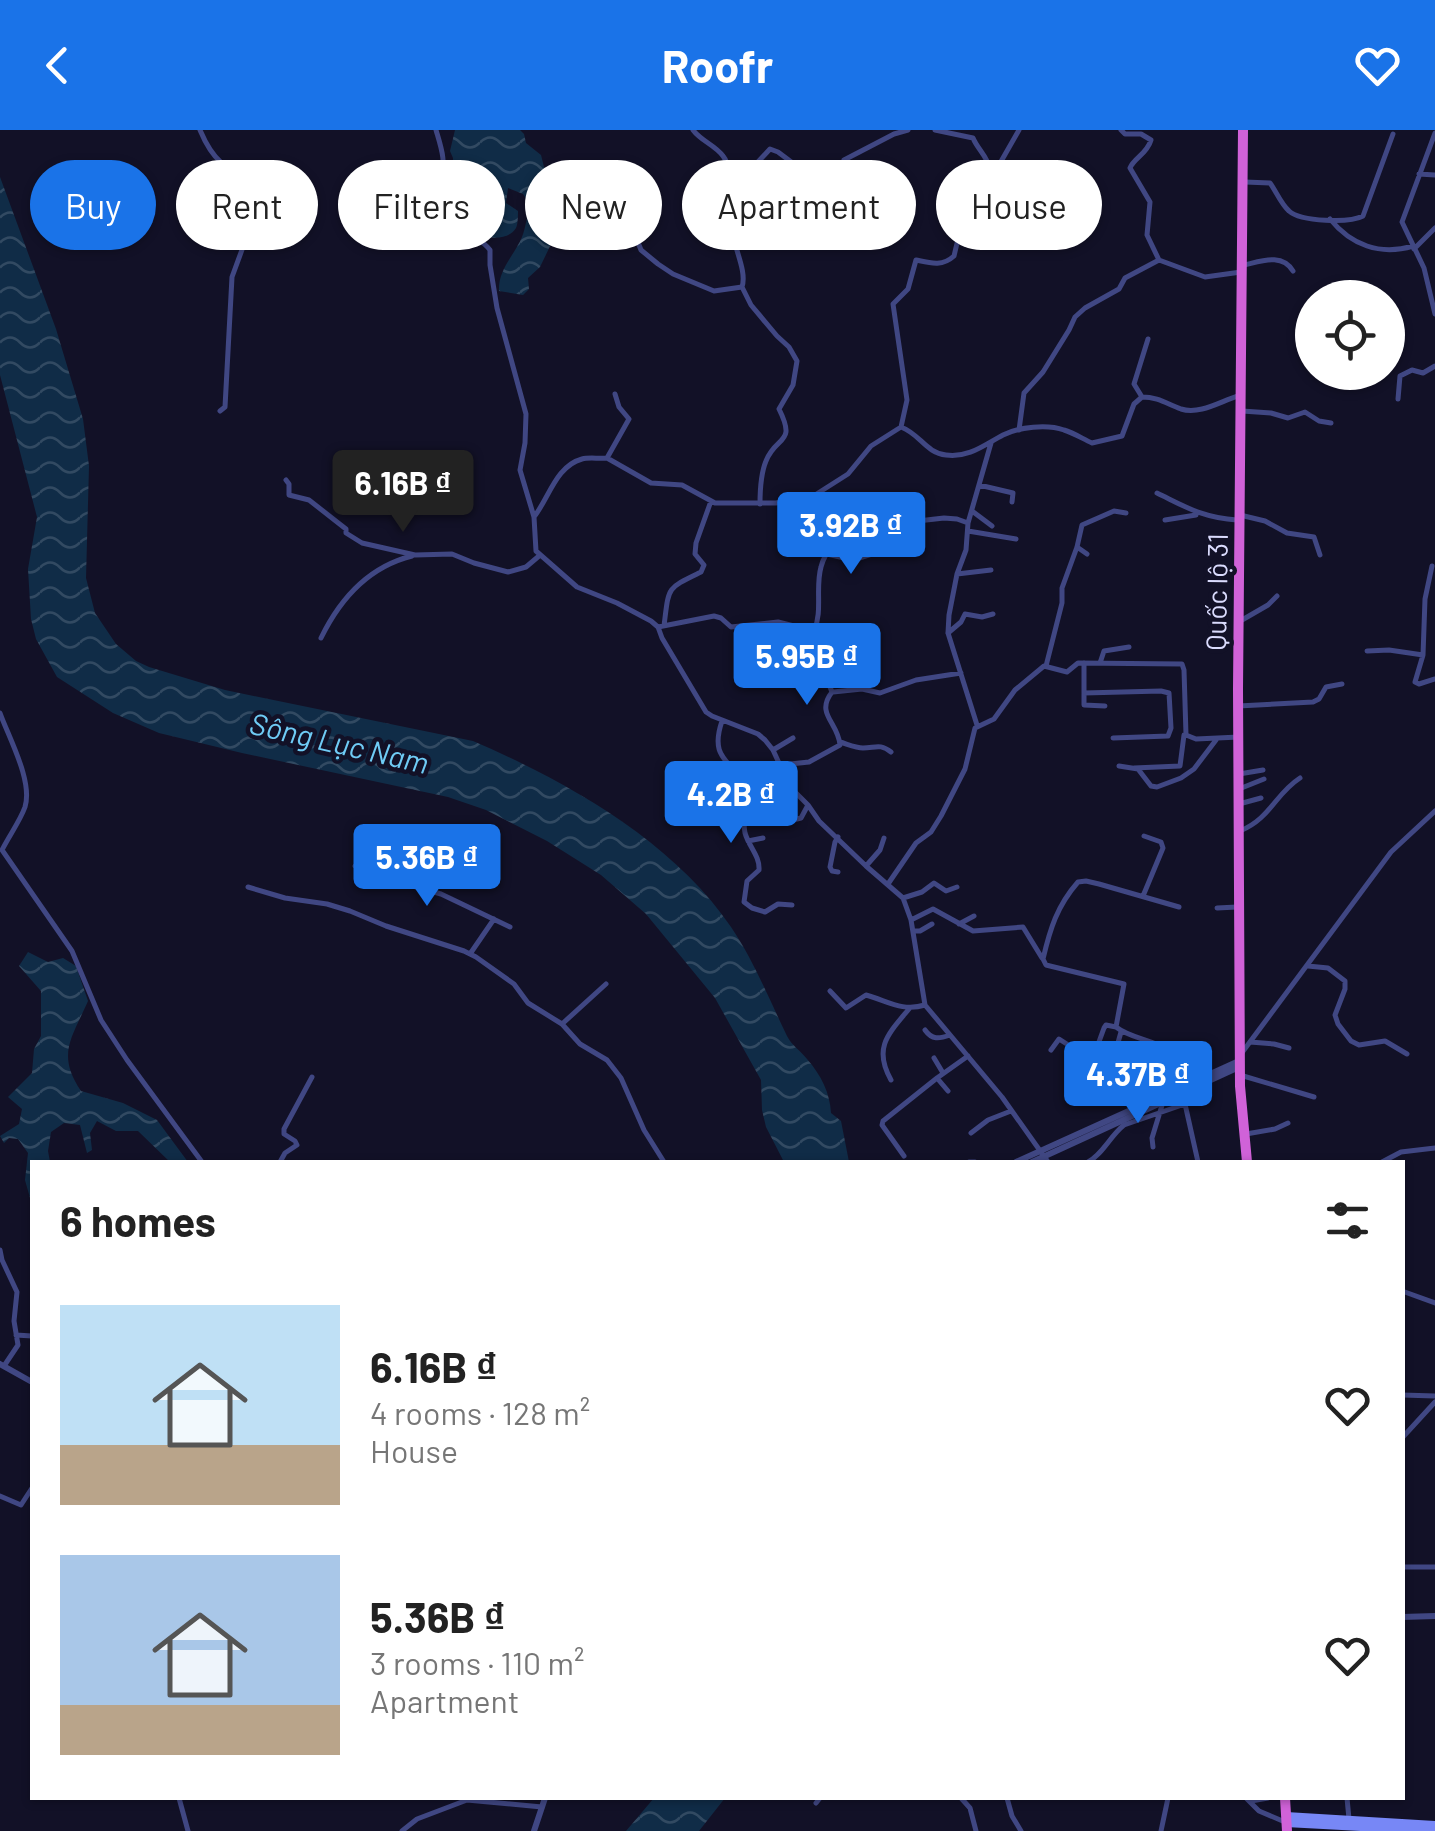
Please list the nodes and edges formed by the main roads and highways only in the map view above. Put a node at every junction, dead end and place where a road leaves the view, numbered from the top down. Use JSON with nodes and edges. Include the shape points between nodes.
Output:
{"nodes":[{"id":1,"x":1243,"y":130,"type":"edge"},
{"id":2,"x":1247,"y":1160,"type":"edge"},
{"id":3,"x":1285,"y":1825,"type":"edge"},
{"id":4,"x":1435,"y":1828,"type":"edge"}],
"edges":[{"from":1,"to":2,"type":"highway","name":"Quốc lộ 31","via":[[1238,706],[1245,1040],[1237,1068]]},
{"from":3,"to":4,"type":"main road"}]}
